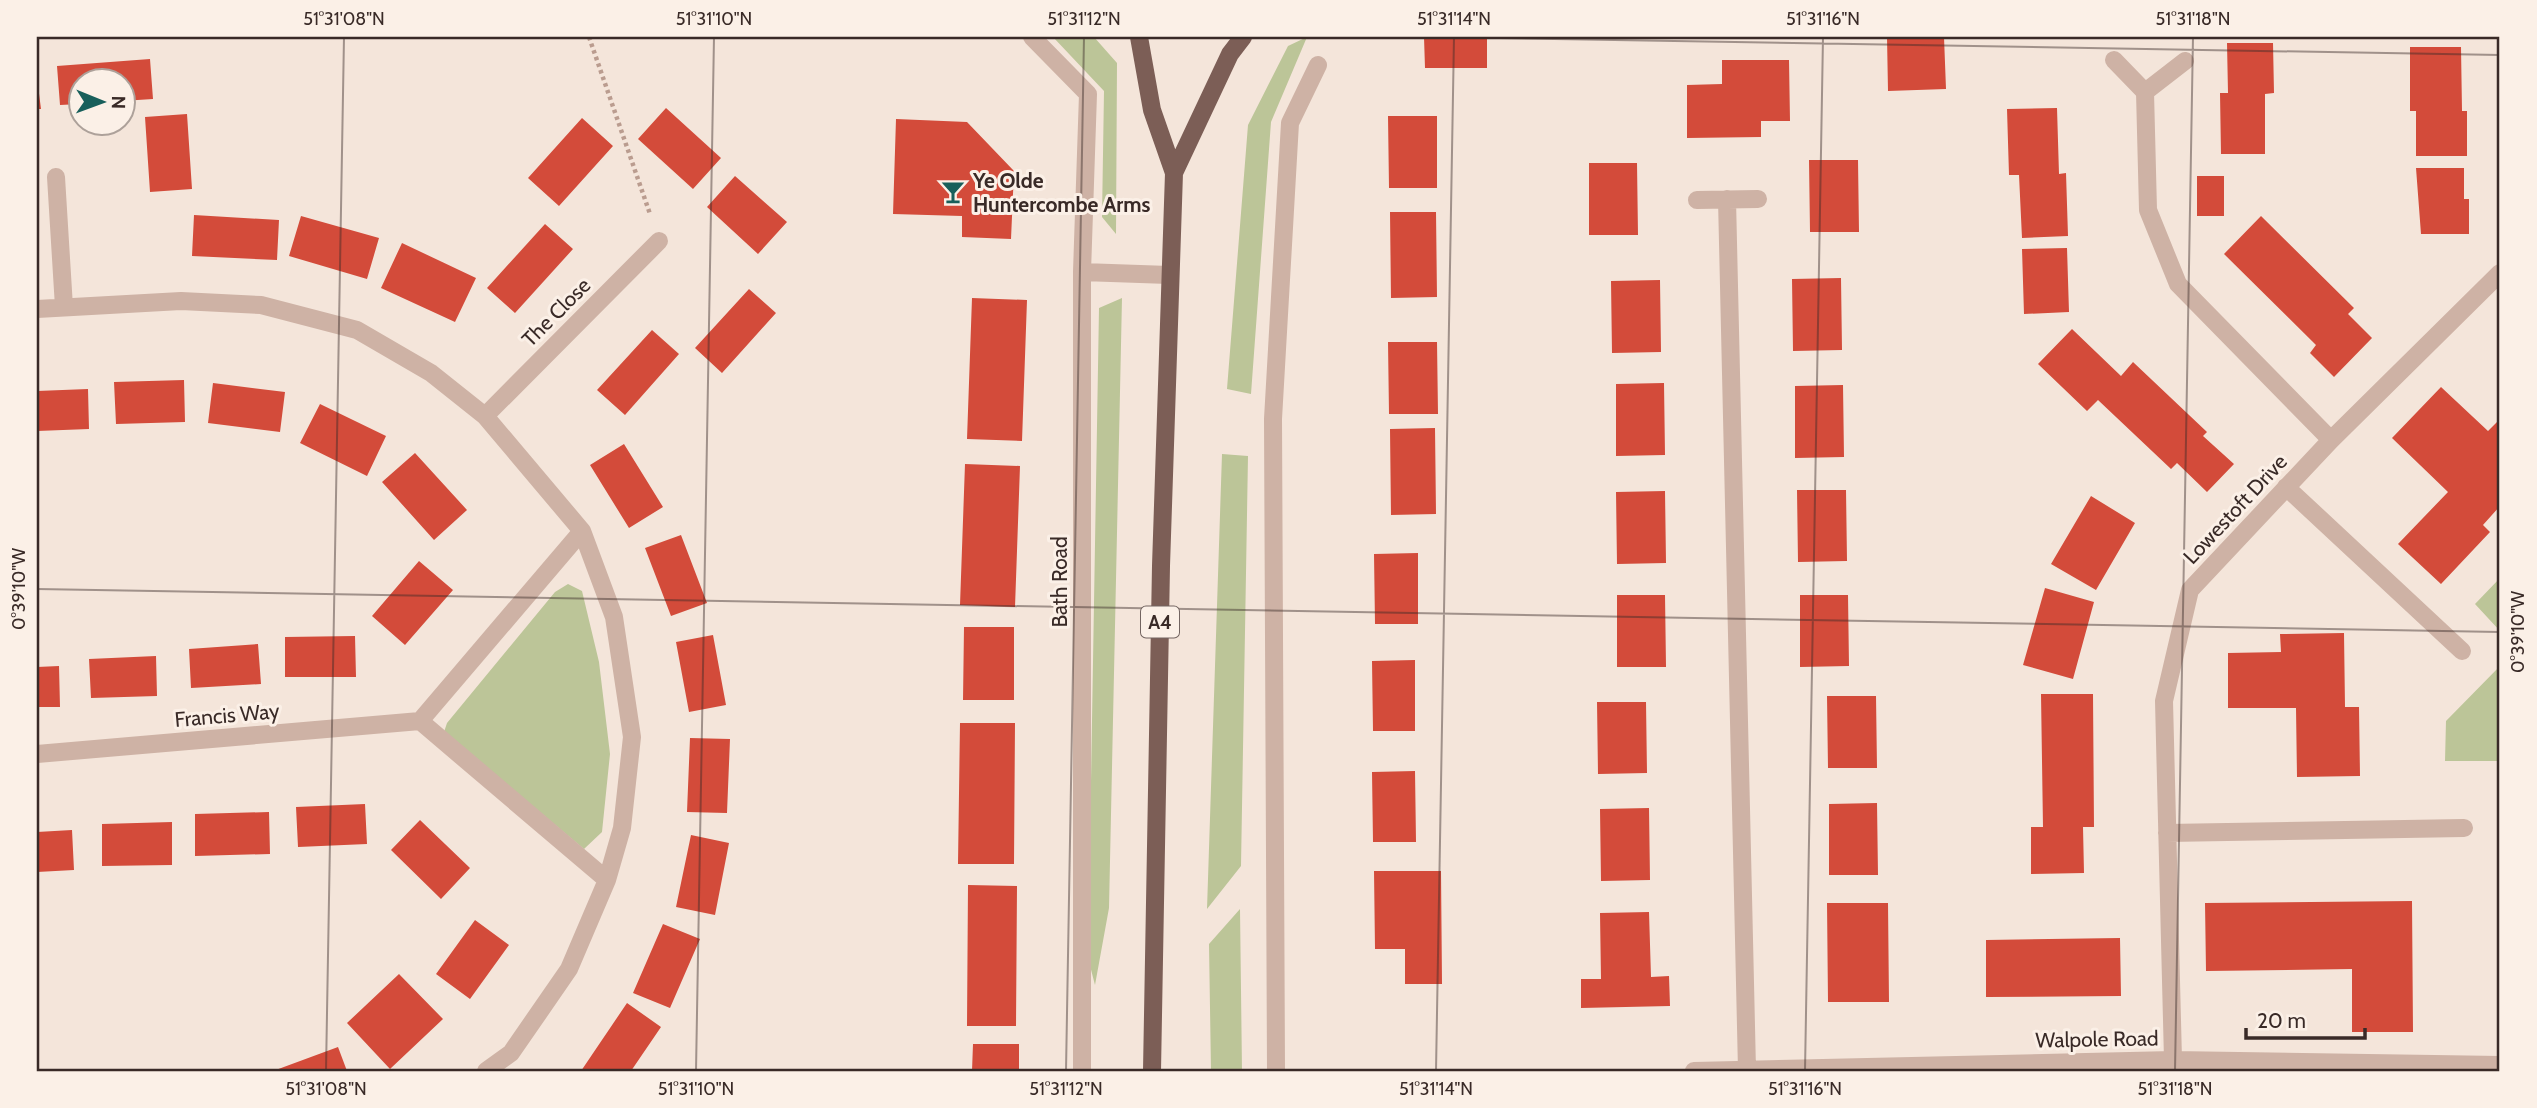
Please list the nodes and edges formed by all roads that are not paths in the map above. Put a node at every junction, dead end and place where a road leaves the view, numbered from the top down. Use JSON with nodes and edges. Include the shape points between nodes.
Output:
{"nodes":[{"id":1,"x":1032,"y":37,"type":"edge"},
{"id":2,"x":1139,"y":37,"type":"edge"},
{"id":3,"x":1243,"y":37,"type":"edge"},
{"id":4,"x":2115,"y":60,"type":"dead end"},
{"id":5,"x":2185,"y":61,"type":"dead end"},
{"id":6,"x":1318,"y":65,"type":"dead end"},
{"id":7,"x":2145,"y":92,"type":"junction"},
{"id":8,"x":1174,"y":173,"type":"junction"},
{"id":9,"x":56,"y":177,"type":"dead end"},
{"id":10,"x":1727,"y":199,"type":"junction"},
{"id":11,"x":1758,"y":199,"type":"dead end"},
{"id":12,"x":1697,"y":200,"type":"dead end"},
{"id":13,"x":659,"y":241,"type":"road end"},
{"id":14,"x":1082,"y":272,"type":"junction"},
{"id":15,"x":2500,"y":273,"type":"edge"},
{"id":16,"x":1169,"y":275,"type":"junction"},
{"id":17,"x":64,"y":307,"type":"junction"},
{"id":18,"x":37,"y":309,"type":"edge"},
{"id":19,"x":485,"y":416,"type":"junction"},
{"id":20,"x":2332,"y":440,"type":"junction"},
{"id":21,"x":2286,"y":487,"type":"junction"},
{"id":22,"x":582,"y":531,"type":"junction"},
{"id":23,"x":2462,"y":651,"type":"dead end"},
{"id":24,"x":421,"y":721,"type":"junction"},
{"id":25,"x":37,"y":754,"type":"edge"},
{"id":26,"x":2464,"y":828,"type":"dead end"},
{"id":27,"x":2167,"y":833,"type":"junction"},
{"id":28,"x":607,"y":880,"type":"junction"},
{"id":29,"x":2173,"y":1060,"type":"junction"},
{"id":30,"x":2500,"y":1065,"type":"edge"},
{"id":31,"x":2252,"y":1066,"type":"edge"},
{"id":32,"x":1747,"y":1070,"type":"edge"},
{"id":33,"x":486,"y":1071,"type":"edge"},
{"id":34,"x":1082,"y":1071,"type":"edge"},
{"id":35,"x":1152,"y":1071,"type":"edge"},
{"id":36,"x":1276,"y":1071,"type":"edge"},
{"id":37,"x":1694,"y":1071,"type":"edge"}],
"edges":[{"from":1,"to":14,"type":"street","name":"Bath Road","via":[[1088,93]]},
{"from":2,"to":8,"type":"main road","number":"A4","via":[[1152,110]]},
{"from":3,"to":8,"type":"main road","number":"A4","via":[[1230,54]]},
{"from":4,"to":7,"type":"street"},
{"from":5,"to":7,"type":"street"},
{"from":6,"to":36,"type":"street","via":[[1290,123],[1273,419]]},
{"from":7,"to":20,"type":"street","via":[[2148,210],[2178,284]]},
{"from":8,"to":16,"type":"main road","number":"A4"},
{"from":9,"to":17,"type":"street"},
{"from":10,"to":11,"type":"street"},
{"from":10,"to":12,"type":"street"},
{"from":10,"to":32,"type":"street"},
{"from":13,"to":19,"type":"street","name":"The Close"},
{"from":14,"to":16,"type":"street"},
{"from":14,"to":34,"type":"street","name":"Bath Road"},
{"from":15,"to":20,"type":"street","name":"Lowestoft Drive"},
{"from":16,"to":35,"type":"main road","number":"A4"},
{"from":17,"to":18,"type":"street"},
{"from":17,"to":19,"type":"street","via":[[261,304],[357,330],[431,373]]},
{"from":19,"to":22,"type":"street"},
{"from":20,"to":21,"type":"street","name":"Lowestoft Drive"},
{"from":21,"to":23,"type":"street"},
{"from":21,"to":27,"type":"street","name":"Lowestoft Drive","via":[[2190,590],[2164,701]]},
{"from":22,"to":24,"type":"street"},
{"from":22,"to":28,"type":"street","via":[[614,617],[632,737],[622,828]]},
{"from":24,"to":25,"type":"street","name":"Francis Way"},
{"from":24,"to":28,"type":"street"},
{"from":26,"to":27,"type":"street"},
{"from":27,"to":29,"type":"street","name":"Lowestoft Drive"},
{"from":28,"to":33,"type":"street","via":[[569,969],[510,1052]]},
{"from":29,"to":31,"type":"street","name":"Walpole Road"},
{"from":29,"to":32,"type":"street","name":"Walpole Road"},
{"from":30,"to":31,"type":"street","name":"Walpole Road"},
{"from":32,"to":37,"type":"street","name":"Walpole Road"}]}
